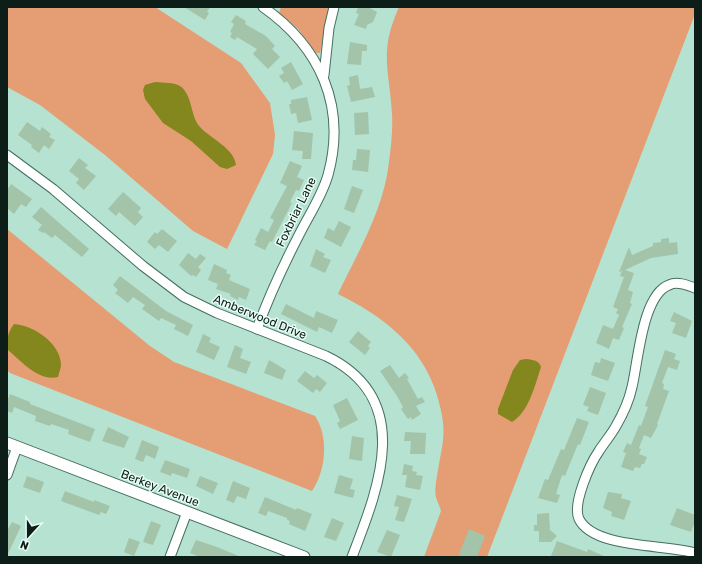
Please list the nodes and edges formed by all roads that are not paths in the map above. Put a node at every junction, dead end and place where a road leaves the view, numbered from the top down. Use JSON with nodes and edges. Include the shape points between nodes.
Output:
{"nodes":[{"id":1,"x":263,"y":7,"type":"edge"},
{"id":2,"x":334,"y":7,"type":"edge"},
{"id":3,"x":324,"y":75,"type":"junction"},
{"id":4,"x":7,"y":155,"type":"edge"},
{"id":5,"x":695,"y":288,"type":"edge"},
{"id":6,"x":257,"y":329,"type":"junction"},
{"id":7,"x":12,"y":445,"type":"edge"},
{"id":8,"x":7,"y":475,"type":"edge"},
{"id":9,"x":187,"y":512,"type":"junction"},
{"id":10,"x":695,"y":553,"type":"edge"},
{"id":11,"x":170,"y":557,"type":"edge"},
{"id":12,"x":304,"y":557,"type":"edge"},
{"id":13,"x":352,"y":557,"type":"edge"}],
"edges":[{"from":1,"to":3,"type":"street","name":"Foxbriar Lane","via":[[297,35]]},
{"from":2,"to":3,"type":"street"},
{"from":3,"to":6,"type":"street","name":"Foxbriar Lane","via":[[331,102],[334,131],[328,176],[282,269]]},
{"from":4,"to":6,"type":"street","name":"Amberwood Drive","via":[[53,189],[173,290],[202,306]]},
{"from":5,"to":10,"type":"street","via":[[679,283],[669,284],[657,294],[642,330],[630,396],[617,426],[593,461],[577,511],[585,527],[594,533],[630,545]]},
{"from":6,"to":13,"type":"street","name":"Amberwood Drive","via":[[340,363],[362,382],[376,404],[384,430],[382,464],[372,506]]},
{"from":7,"to":8,"type":"street"},
{"from":7,"to":9,"type":"street","name":"Berkey Avenue"},
{"from":9,"to":11,"type":"street"},
{"from":9,"to":12,"type":"street","name":"Berkey Avenue"}]}
